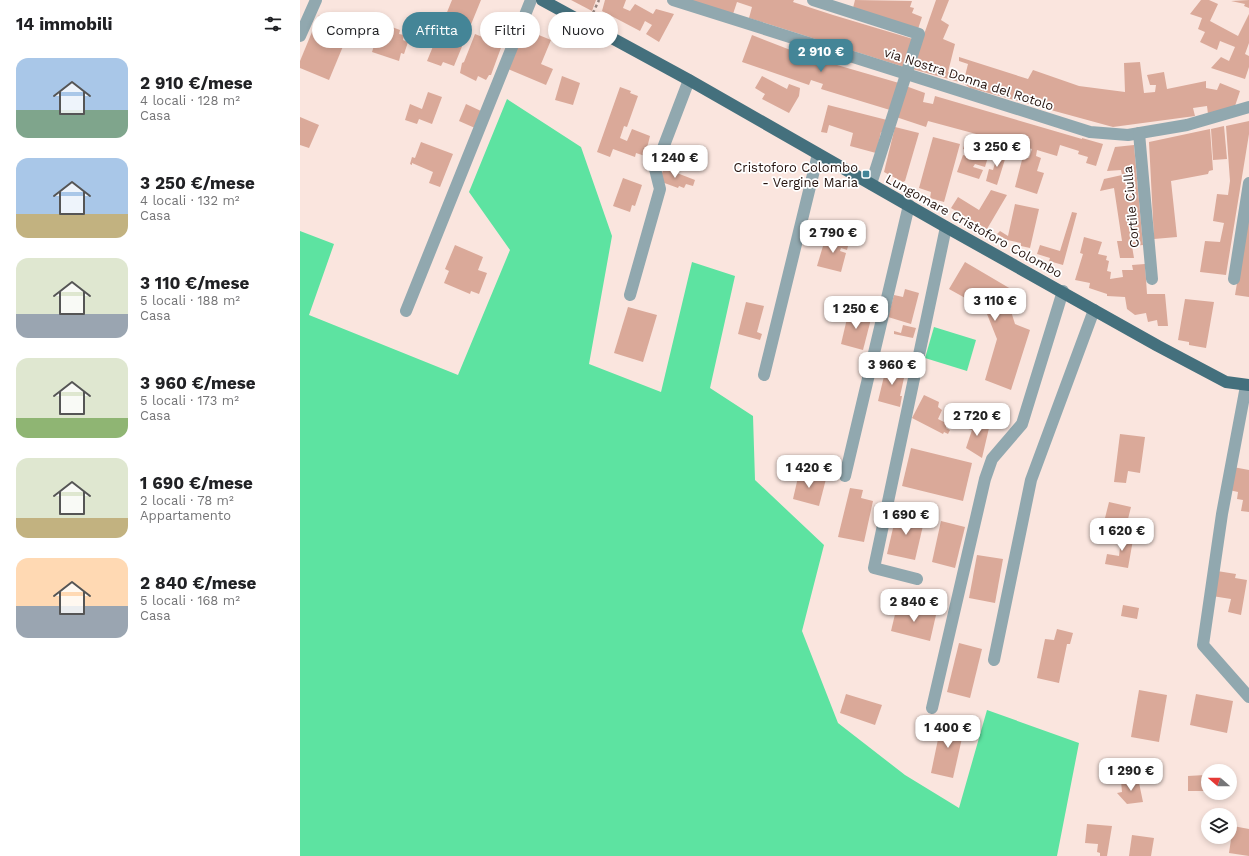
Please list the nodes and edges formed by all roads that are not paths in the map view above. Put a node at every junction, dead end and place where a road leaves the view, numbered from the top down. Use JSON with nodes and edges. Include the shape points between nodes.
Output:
{"nodes":[{"id":1,"x":316,"y":0,"type":"edge"},
{"id":2,"x":532,"y":0,"type":"edge"},
{"id":3,"x":542,"y":0,"type":"edge"},
{"id":4,"x":673,"y":0,"type":"edge"},
{"id":5,"x":812,"y":0,"type":"edge"},
{"id":6,"x":300,"y":36,"type":"edge"},
{"id":7,"x":908,"y":73,"type":"junction"},
{"id":8,"x":689,"y":80,"type":"junction"},
{"id":9,"x":1243,"y":109,"type":"edge"},
{"id":10,"x":1139,"y":133,"type":"junction"},
{"id":11,"x":818,"y":154,"type":"junction"},
{"id":12,"x":1249,"y":183,"type":"edge"},
{"id":13,"x":871,"y":184,"type":"junction"},
{"id":14,"x":909,"y":206,"type":"junction"},
{"id":15,"x":946,"y":227,"type":"junction"},
{"id":16,"x":1152,"y":279,"type":"dead end"},
{"id":17,"x":1234,"y":279,"type":"dead end"},
{"id":18,"x":1063,"y":291,"type":"junction"},
{"id":19,"x":630,"y":295,"type":"dead end"},
{"id":20,"x":1094,"y":310,"type":"junction"},
{"id":21,"x":406,"y":311,"type":"dead end"},
{"id":22,"x":764,"y":375,"type":"dead end"},
{"id":23,"x":1248,"y":386,"type":"edge"},
{"id":24,"x":845,"y":476,"type":"dead end"},
{"id":25,"x":917,"y":580,"type":"dead end"},
{"id":26,"x":994,"y":660,"type":"dead end"},
{"id":27,"x":1249,"y":697,"type":"edge"},
{"id":28,"x":932,"y":708,"type":"dead end"}],
"edges":[{"from":1,"to":6,"type":"street"},
{"from":2,"to":21,"type":"street"},
{"from":3,"to":8,"type":"main road","name":"Lungomare Cristoforo Colombo"},
{"from":4,"to":7,"type":"street","name":"via Nostra Donna del Rotolo"},
{"from":5,"to":7,"type":"street","via":[[919,34]]},
{"from":7,"to":10,"type":"street","name":"via Nostra Donna del Rotolo","via":[[1090,132],[1128,135]]},
{"from":7,"to":13,"type":"street"},
{"from":8,"to":11,"type":"main road","name":"Lungomare Cristoforo Colombo"},
{"from":8,"to":19,"type":"street","via":[[655,170],[660,189]]},
{"from":9,"to":10,"type":"street","name":"via Nostra Donna del Rotolo","via":[[1187,125]]},
{"from":10,"to":16,"type":"street","name":"Cortile Ciulla"},
{"from":11,"to":13,"type":"main road","name":"Lungomare Cristoforo Colombo"},
{"from":11,"to":22,"type":"street"},
{"from":12,"to":17,"type":"street"},
{"from":13,"to":14,"type":"main road","name":"Lungomare Cristoforo Colombo"},
{"from":14,"to":15,"type":"main road","name":"Lungomare Cristoforo Colombo"},
{"from":14,"to":24,"type":"street"},
{"from":15,"to":18,"type":"main road","name":"Lungomare Cristoforo Colombo"},
{"from":15,"to":25,"type":"street","via":[[874,568]]},
{"from":18,"to":20,"type":"main road","name":"Lungomare Cristoforo Colombo"},
{"from":18,"to":28,"type":"street","via":[[1022,424],[992,459],[985,479]]},
{"from":20,"to":23,"type":"main road","name":"Lungomare Cristoforo Colombo","via":[[1226,382]]},
{"from":20,"to":26,"type":"street","via":[[1031,480]]},
{"from":23,"to":27,"type":"street","via":[[1222,514],[1203,645]]}]}
